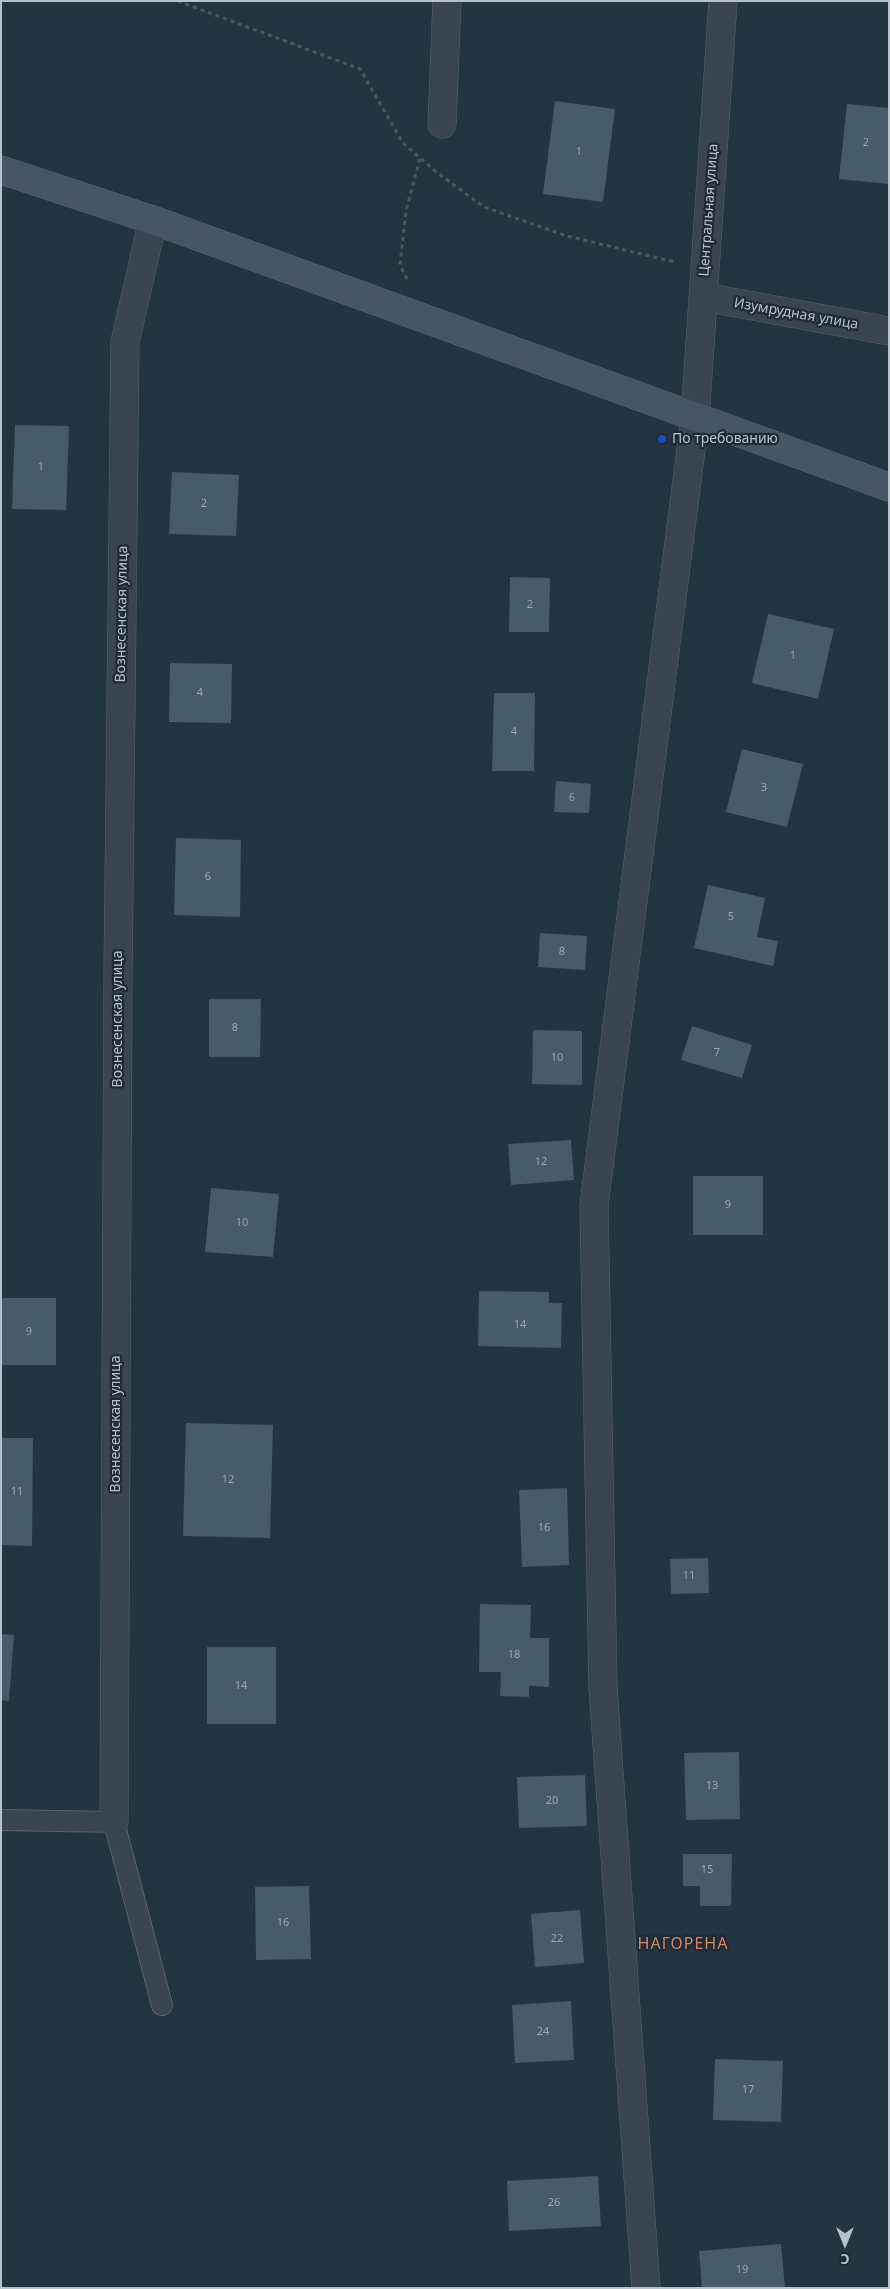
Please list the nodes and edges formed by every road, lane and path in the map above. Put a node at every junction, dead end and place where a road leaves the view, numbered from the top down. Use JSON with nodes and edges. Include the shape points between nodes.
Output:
{"nodes":[{"id":1,"x":446,"y":1,"type":"edge"},
{"id":2,"x":723,"y":1,"type":"edge"},
{"id":3,"x":442,"y":124,"type":"dead end"},
{"id":4,"x":420,"y":158,"type":"dead end"},
{"id":5,"x":1,"y":170,"type":"edge"},
{"id":6,"x":153,"y":220,"type":"junction"},
{"id":7,"x":704,"y":297,"type":"junction"},
{"id":8,"x":424,"y":319,"type":"junction"},
{"id":9,"x":889,"y":331,"type":"edge"},
{"id":10,"x":696,"y":418,"type":"junction"},
{"id":11,"x":889,"y":487,"type":"edge"},
{"id":12,"x":1,"y":1820,"type":"edge"},
{"id":13,"x":114,"y":1822,"type":"junction"},
{"id":14,"x":162,"y":2005,"type":"dead end"},
{"id":15,"x":646,"y":2288,"type":"edge"}],
"edges":[{"from":1,"to":3,"type":"street"},
{"from":2,"to":7,"type":"street","name":"Центральная улица"},
{"from":4,"to":8,"type":"path","via":[[406,211],[400,265]]},
{"from":5,"to":6,"type":"street"},
{"from":6,"to":8,"type":"street"},
{"from":6,"to":13,"type":"street","name":"Вознесенская улица","via":[[125,342]]},
{"from":7,"to":9,"type":"street","name":"Изумрудная улица"},
{"from":7,"to":10,"type":"street","name":"Центральная улица"},
{"from":8,"to":10,"type":"street"},
{"from":10,"to":11,"type":"street"},
{"from":10,"to":15,"type":"street","name":"Центральная улица","via":[[594,1205],[603,1688]]},
{"from":12,"to":13,"type":"lane"},
{"from":13,"to":14,"type":"lane"}]}
